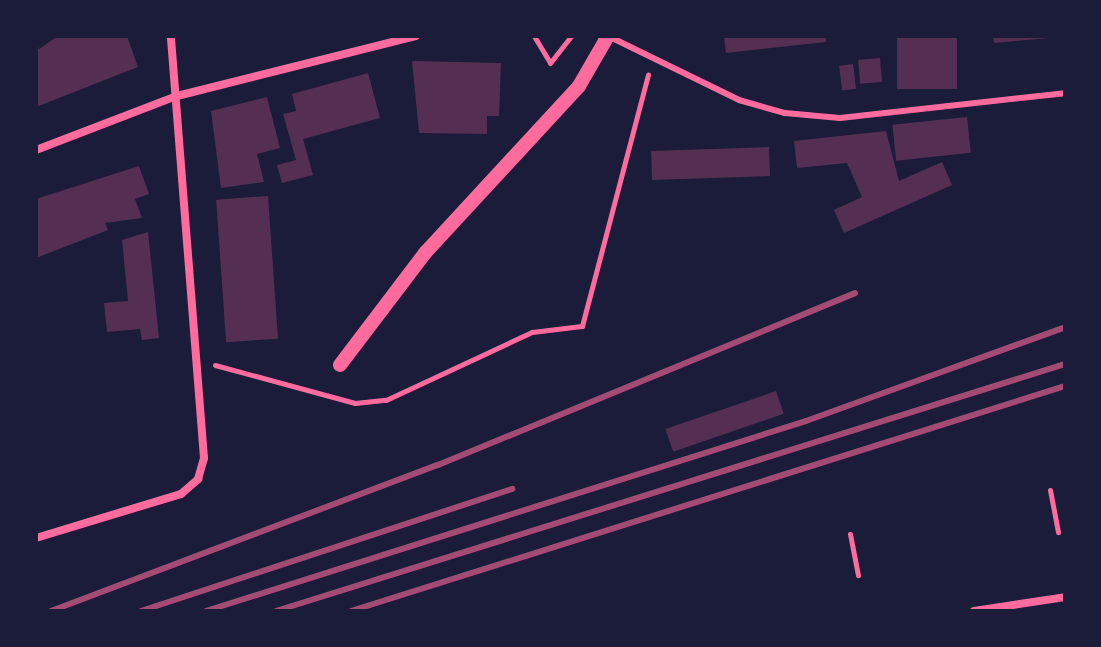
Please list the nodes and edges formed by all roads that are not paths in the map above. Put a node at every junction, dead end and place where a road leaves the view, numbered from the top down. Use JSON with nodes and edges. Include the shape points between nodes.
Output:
{"nodes":[{"id":1,"x":171,"y":36,"type":"edge"},
{"id":2,"x":416,"y":36,"type":"edge"},
{"id":3,"x":608,"y":36,"type":"edge"},
{"id":4,"x":1065,"y":93,"type":"edge"},
{"id":5,"x":177,"y":96,"type":"junction"},
{"id":6,"x":36,"y":150,"type":"edge"},
{"id":7,"x":340,"y":365,"type":"dead end"},
{"id":8,"x":36,"y":538,"type":"edge"},
{"id":9,"x":1065,"y":597,"type":"edge"},
{"id":10,"x":1006,"y":609,"type":"edge"},
{"id":11,"x":974,"y":611,"type":"edge"}],
"edges":[{"from":1,"to":5,"type":"street"},
{"from":2,"to":5,"type":"street"},
{"from":3,"to":4,"type":"lane","via":[[785,113],[840,118]]},
{"from":3,"to":7,"type":"street","via":[[579,86],[425,253]]},
{"from":5,"to":6,"type":"street"},
{"from":5,"to":8,"type":"street","via":[[202,363],[204,458],[198,479],[181,494]]},
{"from":9,"to":10,"type":"street"},
{"from":10,"to":11,"type":"street"}]}
